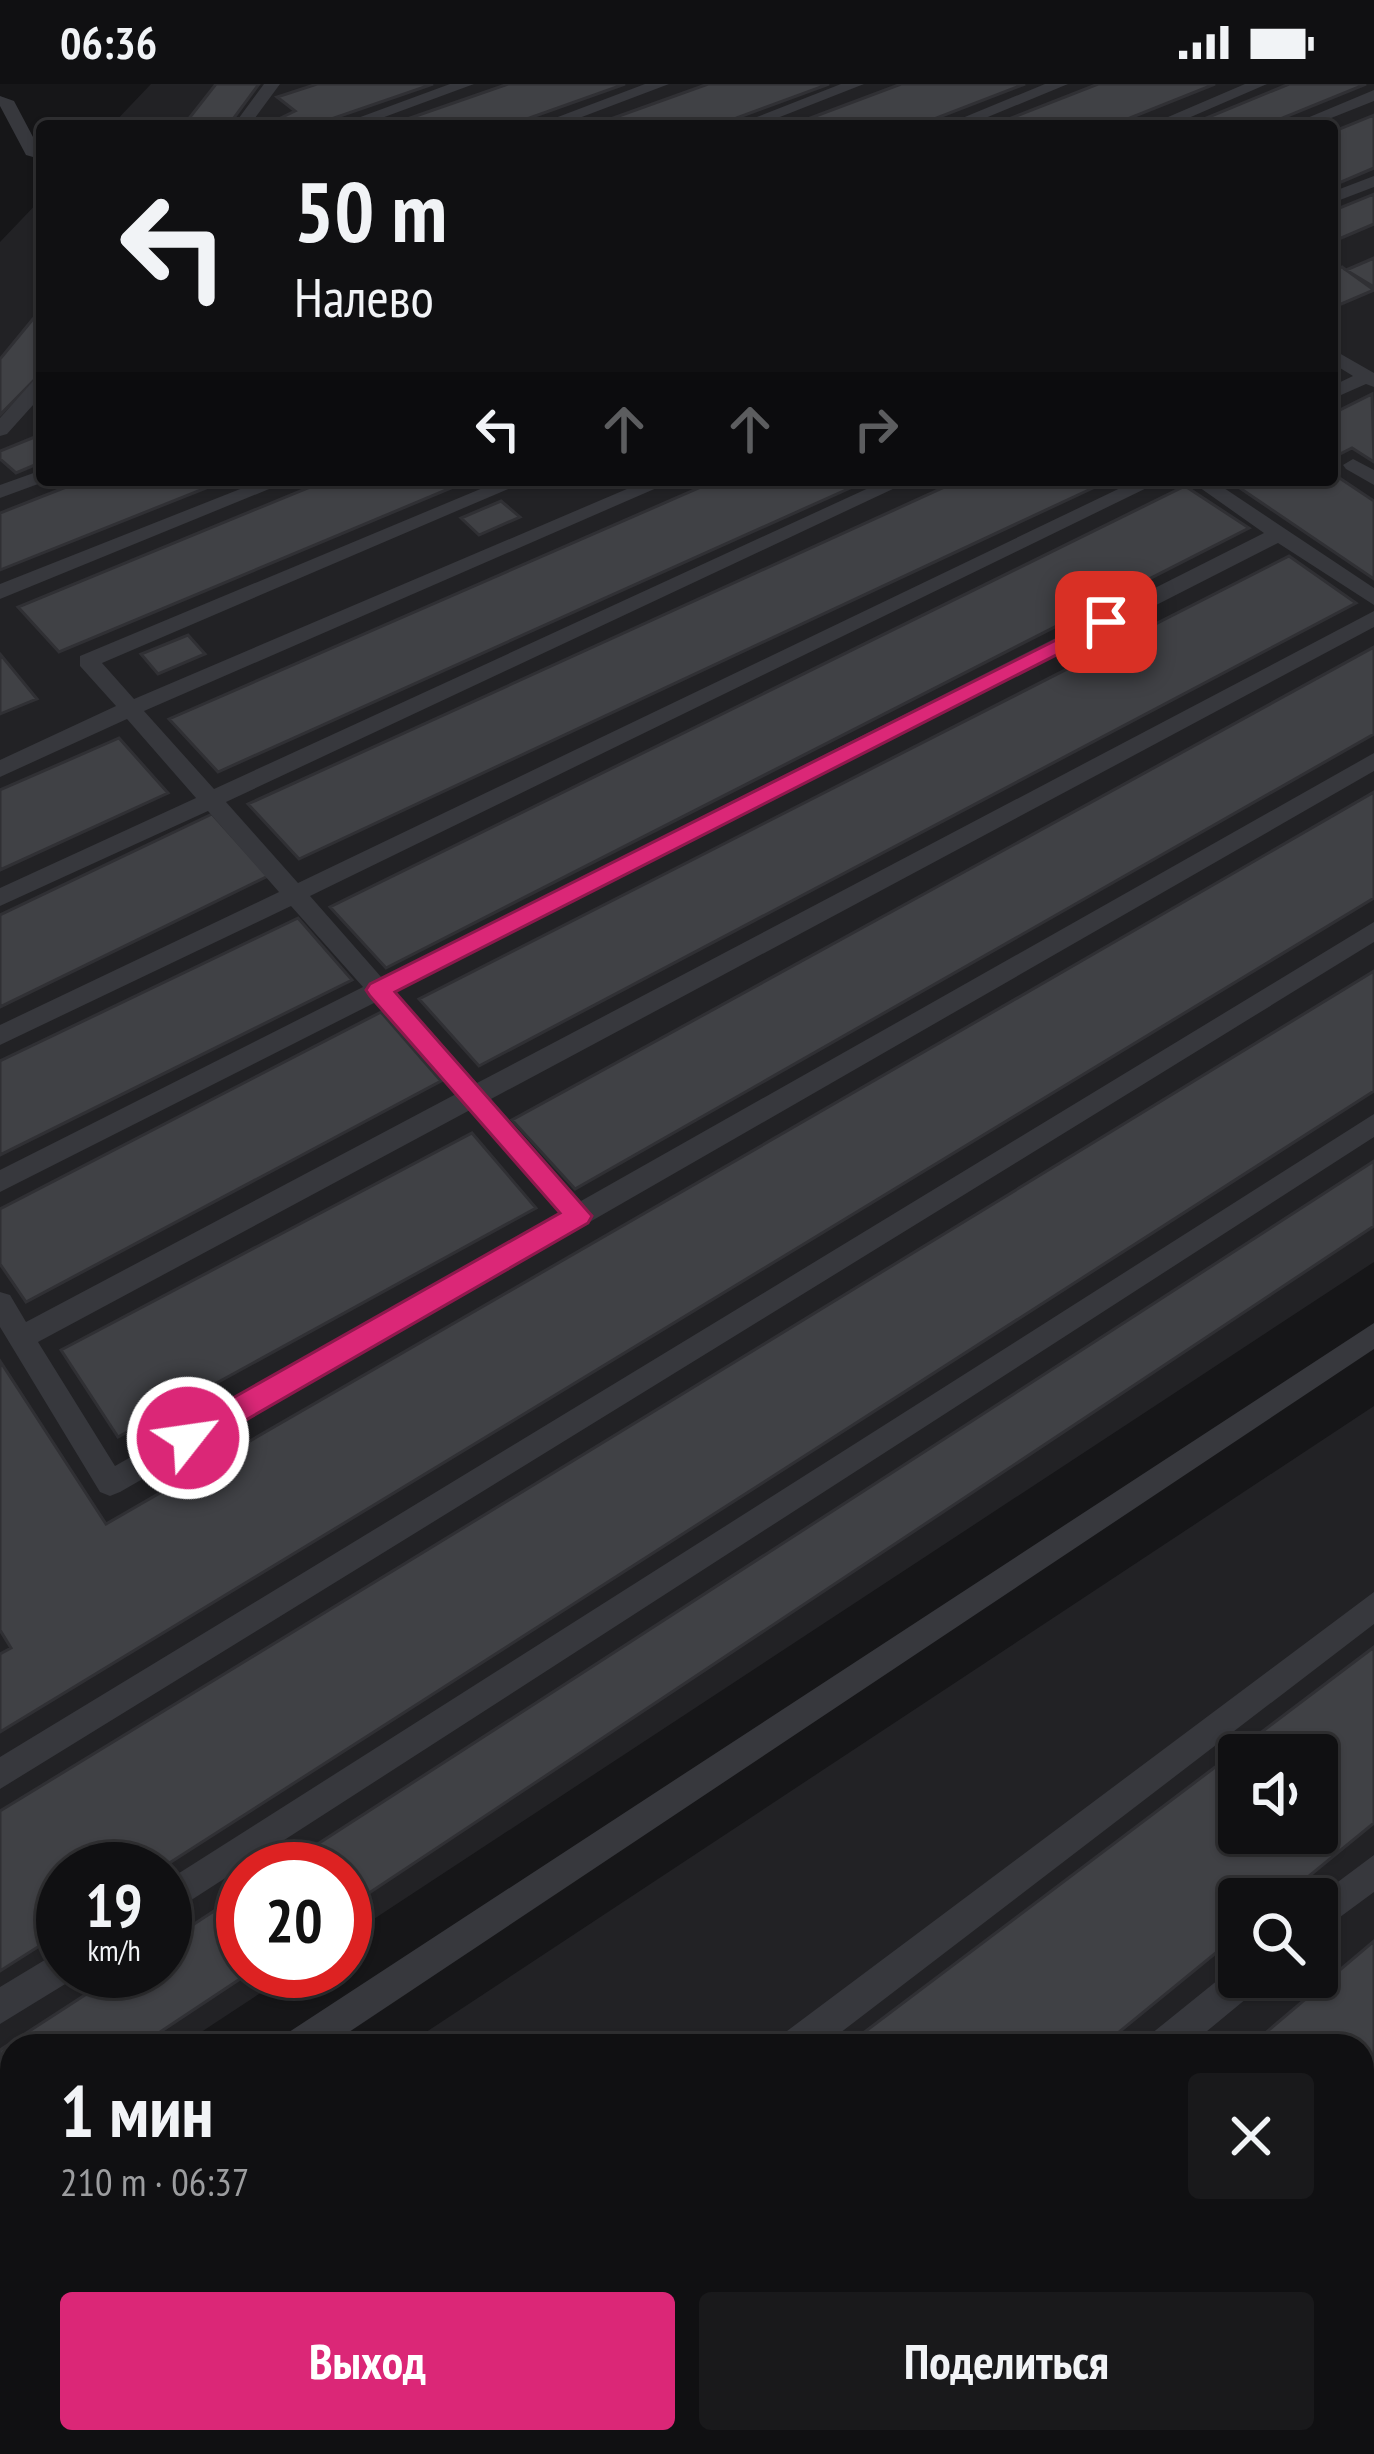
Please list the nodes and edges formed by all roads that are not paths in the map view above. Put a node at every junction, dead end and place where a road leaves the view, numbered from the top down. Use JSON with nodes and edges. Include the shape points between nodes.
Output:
{"nodes":[{"id":1,"x":272,"y":84,"type":"edge"},
{"id":2,"x":466,"y":84,"type":"edge"},
{"id":3,"x":661,"y":84,"type":"edge"},
{"id":4,"x":856,"y":84,"type":"edge"},
{"id":5,"x":1060,"y":84,"type":"edge"},
{"id":6,"x":1259,"y":84,"type":"edge"},
{"id":7,"x":1374,"y":95,"type":"edge"},
{"id":8,"x":0,"y":100,"type":"edge"},
{"id":9,"x":245,"y":120,"type":"edge"},
{"id":10,"x":361,"y":120,"type":"edge"},
{"id":11,"x":559,"y":120,"type":"edge"},
{"id":12,"x":758,"y":120,"type":"edge"},
{"id":13,"x":967,"y":120,"type":"edge"},
{"id":14,"x":1170,"y":120,"type":"edge"},
{"id":15,"x":1311,"y":120,"type":"edge"},
{"id":16,"x":34,"y":154,"type":"dead end"},
{"id":17,"x":1374,"y":181,"type":"edge"},
{"id":18,"x":1338,"y":196,"type":"edge"},
{"id":19,"x":1338,"y":359,"type":"edge"},
{"id":20,"x":1370,"y":379,"type":"edge"},
{"id":21,"x":36,"y":390,"type":"edge"},
{"id":22,"x":1338,"y":392,"type":"edge"},
{"id":23,"x":0,"y":430,"type":"edge"},
{"id":24,"x":1354,"y":465,"type":"dead end"},
{"id":25,"x":36,"y":478,"type":"edge"},
{"id":26,"x":1374,"y":479,"type":"edge"},
{"id":27,"x":266,"y":486,"type":"edge"},
{"id":28,"x":505,"y":486,"type":"edge"},
{"id":29,"x":650,"y":486,"type":"edge"},
{"id":30,"x":889,"y":486,"type":"edge"},
{"id":31,"x":1142,"y":486,"type":"edge"},
{"id":32,"x":1208,"y":486,"type":"edge"},
{"id":33,"x":0,"y":492,"type":"edge"},
{"id":34,"x":1277,"y":535,"type":"junction"},
{"id":35,"x":0,"y":592,"type":"edge"},
{"id":36,"x":1374,"y":598,"type":"edge"},
{"id":37,"x":1374,"y":618,"type":"edge"},
{"id":38,"x":130,"y":709,"type":"junction"},
{"id":39,"x":1374,"y":761,"type":"edge"},
{"id":40,"x":0,"y":769,"type":"edge"},
{"id":41,"x":211,"y":800,"type":"junction"},
{"id":42,"x":294,"y":894,"type":"junction"},
{"id":43,"x":0,"y":898,"type":"edge"},
{"id":44,"x":1374,"y":931,"type":"edge"},
{"id":45,"x":379,"y":990,"type":"junction"},
{"id":46,"x":0,"y":1036,"type":"edge"},
{"id":47,"x":473,"y":1097,"type":"junction"},
{"id":48,"x":1374,"y":1124,"type":"edge"},
{"id":49,"x":0,"y":1182,"type":"edge"},
{"id":50,"x":579,"y":1216,"type":"junction"},
{"id":51,"x":0,"y":1304,"type":"edge"},
{"id":52,"x":1374,"y":1334,"type":"edge"},
{"id":53,"x":23,"y":1336,"type":"junction"},
{"id":54,"x":1374,"y":1606,"type":"edge"},
{"id":55,"x":0,"y":1774,"type":"edge"},
{"id":56,"x":1374,"y":1871,"type":"edge"},
{"id":57,"x":192,"y":1884,"type":"edge"},
{"id":58,"x":1338,"y":1901,"type":"edge"},
{"id":59,"x":36,"y":1984,"type":"edge"},
{"id":60,"x":1221,"y":1998,"type":"edge"},
{"id":61,"x":0,"y":2007,"type":"edge"},
{"id":62,"x":316,"y":2034,"type":"edge"},
{"id":63,"x":811,"y":2034,"type":"edge"},
{"id":64,"x":1177,"y":2034,"type":"edge"}],
"edges":[{"from":1,"to":9,"type":"lane"},
{"from":2,"to":10,"type":"lane"},
{"from":3,"to":11,"type":"lane"},
{"from":4,"to":12,"type":"lane"},
{"from":5,"to":13,"type":"lane"},
{"from":6,"to":14,"type":"lane"},
{"from":7,"to":15,"type":"lane"},
{"from":8,"to":16,"type":"lane"},
{"from":17,"to":18,"type":"lane"},
{"from":19,"to":20,"type":"lane"},
{"from":20,"to":22,"type":"lane"},
{"from":21,"to":23,"type":"lane"},
{"from":24,"to":26,"type":"lane"},
{"from":25,"to":33,"type":"lane"},
{"from":27,"to":35,"type":"lane"},
{"from":28,"to":38,"type":"lane","via":[[88,661]]},
{"from":29,"to":38,"type":"lane"},
{"from":30,"to":41,"type":"lane"},
{"from":31,"to":42,"type":"lane"},
{"from":32,"to":34,"type":"lane"},
{"from":34,"to":36,"type":"lane"},
{"from":34,"to":45,"type":"lane"},
{"from":37,"to":47,"type":"lane"},
{"from":38,"to":40,"type":"lane"},
{"from":38,"to":41,"type":"lane"},
{"from":39,"to":50,"type":"lane"},
{"from":41,"to":42,"type":"lane"},
{"from":41,"to":43,"type":"lane"},
{"from":42,"to":45,"type":"lane"},
{"from":42,"to":46,"type":"lane"},
{"from":44,"to":55,"type":"lane"},
{"from":45,"to":47,"type":"lane"},
{"from":45,"to":49,"type":"lane"},
{"from":47,"to":50,"type":"lane"},
{"from":47,"to":53,"type":"lane"},
{"from":48,"to":57,"type":"lane"},
{"from":50,"to":53,"type":"lane","via":[[110,1483]]},
{"from":51,"to":53,"type":"lane"},
{"from":52,"to":62,"type":"lane"},
{"from":54,"to":63,"type":"lane"},
{"from":56,"to":58,"type":"lane"},
{"from":59,"to":61,"type":"lane"},
{"from":60,"to":64,"type":"lane"}]}
